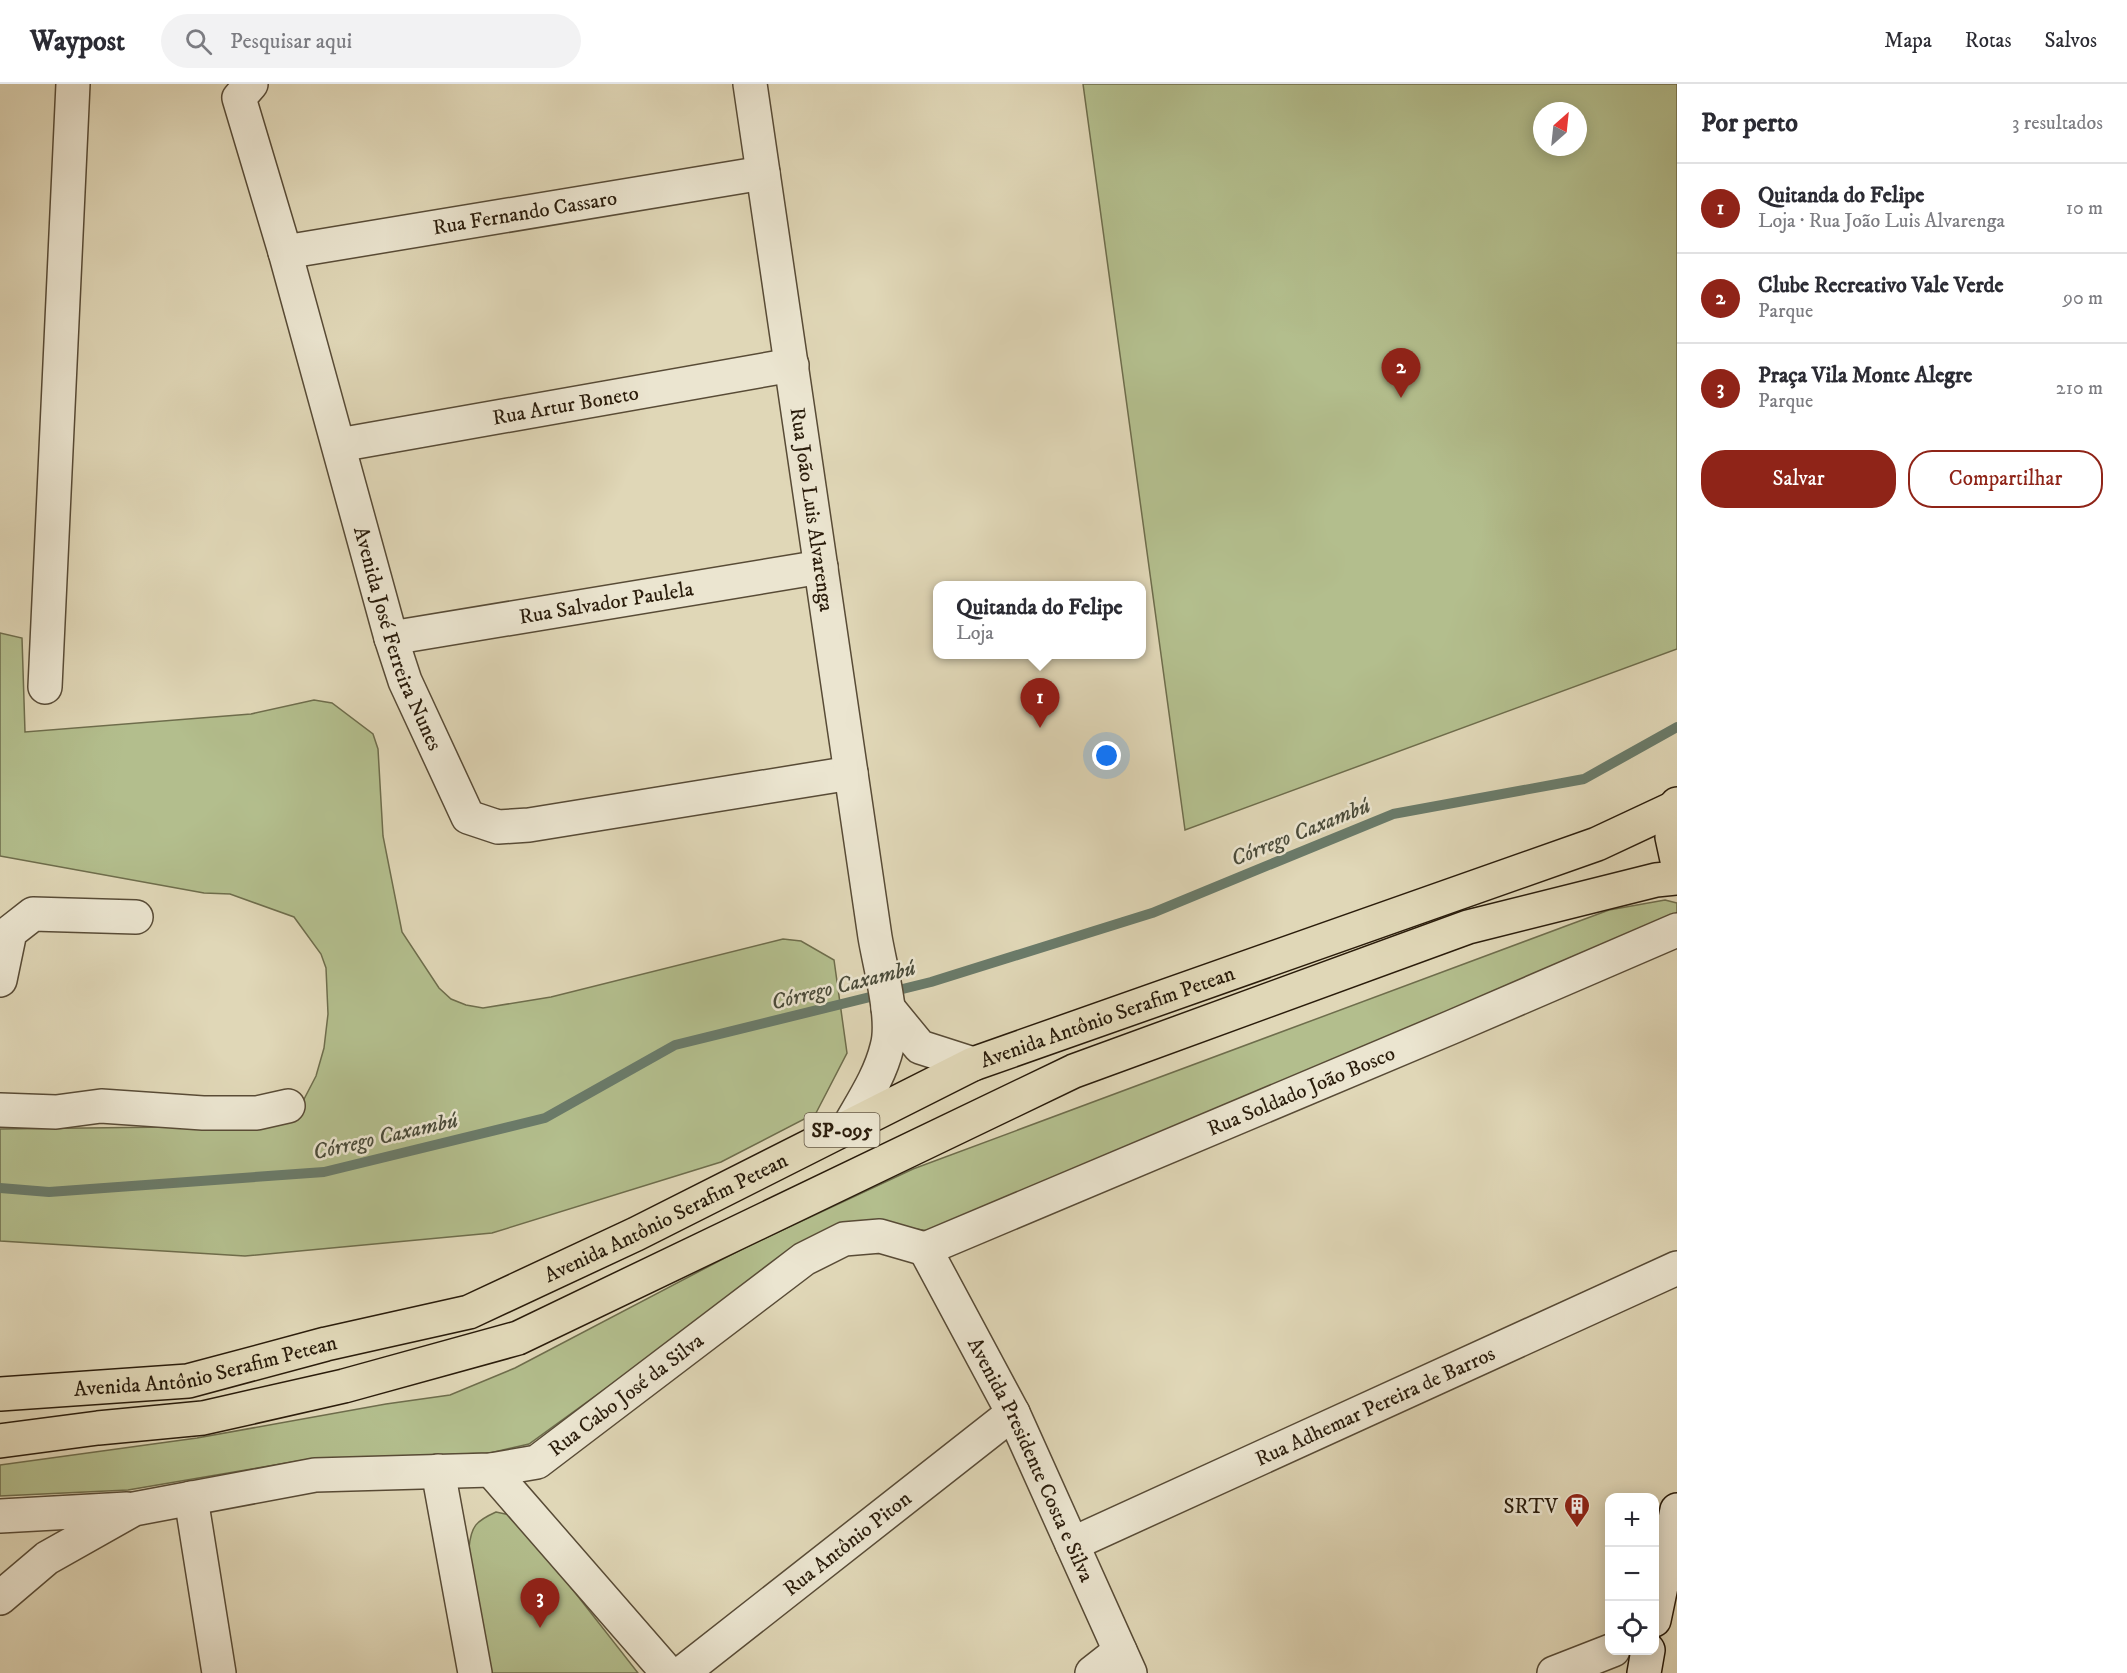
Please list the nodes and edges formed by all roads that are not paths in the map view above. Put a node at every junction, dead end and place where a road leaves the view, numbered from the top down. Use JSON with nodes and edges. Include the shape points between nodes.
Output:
{"nodes":[{"id":1,"x":73,"y":84,"type":"edge"},
{"id":2,"x":251,"y":84,"type":"edge"},
{"id":3,"x":750,"y":84,"type":"edge"},
{"id":4,"x":763,"y":173,"type":"junction"},
{"id":5,"x":285,"y":252,"type":"junction"},
{"id":6,"x":792,"y":365,"type":"junction"},
{"id":7,"x":339,"y":445,"type":"junction"},
{"id":8,"x":821,"y":567,"type":"junction"},
{"id":9,"x":391,"y":638,"type":"junction"},
{"id":10,"x":45,"y":687,"type":"dead end"},
{"id":11,"x":851,"y":773,"type":"junction"},
{"id":12,"x":1676,"y":806,"type":"edge"},
{"id":13,"x":1677,"y":861,"type":"edge"},
{"id":14,"x":1677,"y":878,"type":"edge"},
{"id":15,"x":136,"y":917,"type":"dead end"},
{"id":16,"x":1677,"y":930,"type":"edge"},
{"id":17,"x":0,"y":980,"type":"edge"},
{"id":18,"x":887,"y":1004,"type":"junction"},
{"id":19,"x":973,"y":1064,"type":"junction"},
{"id":20,"x":288,"y":1106,"type":"dead end"},
{"id":21,"x":0,"y":1110,"type":"edge"},
{"id":22,"x":849,"y":1126,"type":"junction"},
{"id":23,"x":925,"y":1249,"type":"junction"},
{"id":24,"x":1677,"y":1268,"type":"edge"},
{"id":25,"x":0,"y":1394,"type":"edge"},
{"id":26,"x":1013,"y":1413,"type":"junction"},
{"id":27,"x":0,"y":1441,"type":"edge"},
{"id":28,"x":438,"y":1470,"type":"junction"},
{"id":29,"x":491,"y":1470,"type":"junction"},
{"id":30,"x":191,"y":1498,"type":"junction"},
{"id":31,"x":134,"y":1509,"type":"junction"},
{"id":32,"x":1677,"y":1510,"type":"edge"},
{"id":33,"x":0,"y":1516,"type":"edge"},
{"id":34,"x":1072,"y":1544,"type":"junction"},
{"id":35,"x":0,"y":1598,"type":"edge"},
{"id":36,"x":1658,"y":1601,"type":"edge"},
{"id":37,"x":1605,"y":1653,"type":"edge"},
{"id":38,"x":1647,"y":1655,"type":"edge"},
{"id":39,"x":1125,"y":1662,"type":"edge"},
{"id":40,"x":219,"y":1673,"type":"edge"},
{"id":41,"x":476,"y":1673,"type":"edge"},
{"id":42,"x":668,"y":1673,"type":"edge"},
{"id":43,"x":682,"y":1673,"type":"edge"},
{"id":44,"x":1092,"y":1673,"type":"edge"},
{"id":45,"x":1554,"y":1673,"type":"edge"},
{"id":46,"x":1644,"y":1673,"type":"edge"}],
"edges":[{"from":1,"to":10,"type":"street"},
{"from":2,"to":5,"type":"street","name":"Avenida José Ferreira Nunes","via":[[239,98]]},
{"from":3,"to":4,"type":"street","name":"Rua João Luis Alvarenga"},
{"from":4,"to":5,"type":"street","name":"Rua Fernando Cassaro"},
{"from":4,"to":6,"type":"street","name":"Rua João Luis Alvarenga"},
{"from":5,"to":7,"type":"street","name":"Avenida José Ferreira Nunes"},
{"from":6,"to":7,"type":"street","name":"Rua Artur Boneto"},
{"from":6,"to":8,"type":"street","name":"Rua João Luis Alvarenga"},
{"from":7,"to":9,"type":"street","name":"Avenida José Ferreira Nunes"},
{"from":8,"to":9,"type":"street","name":"Rua Salvador Paulela"},
{"from":8,"to":11,"type":"street","name":"Rua João Luis Alvarenga"},
{"from":9,"to":11,"type":"street","name":"Avenida José Ferreira Nunes","via":[[405,681],[468,817],[498,827]]},
{"from":11,"to":18,"type":"street","name":"Rua João Luis Alvarenga"},
{"from":12,"to":13,"type":"main road","number":"SP-095","via":[[1672,837]]},
{"from":12,"to":19,"type":"main road","name":"Avenida Antônio Serafim Petean","number":"SP-095","via":[[1597,844]]},
{"from":14,"to":27,"type":"main road","name":"Avenida Antônio Serafim Petean","number":"SP-095","via":[[1468,927],[1074,1071],[518,1338],[344,1386],[203,1418]]},
{"from":15,"to":17,"type":"street","via":[[33,914],[10,932]]},
{"from":16,"to":23,"type":"street","name":"Rua Soldado João Bosco"},
{"from":18,"to":19,"type":"street","via":[[920,1047]]},
{"from":18,"to":22,"type":"street","name":"Rua João Luis Alvarenga","via":[[888,1045],[878,1075]]},
{"from":19,"to":22,"type":"main road","name":"Avenida Antônio Serafim Petean","number":"SP-095"},
{"from":20,"to":21,"type":"street","via":[[257,1113],[101,1106],[56,1112]]},
{"from":22,"to":25,"type":"main road","name":"Avenida Antônio Serafim Petean","number":"SP-095","via":[[636,1234],[469,1312],[326,1344],[188,1381]]},
{"from":23,"to":26,"type":"street","name":"Avenida Presidente Costa e Silva"},
{"from":23,"to":29,"type":"street","name":"Rua Cabo José da Silva","via":[[880,1236],[844,1239],[804,1259],[537,1462]]},
{"from":24,"to":34,"type":"street","name":"Rua Adhemar Pereira de Barros"},
{"from":26,"to":34,"type":"street","name":"Avenida Presidente Costa e Silva"},
{"from":26,"to":43,"type":"street","name":"Rua Antônio Piton"},
{"from":28,"to":29,"type":"street","name":"Rua Cabo José da Silva"},
{"from":28,"to":30,"type":"street","name":"Rua Cabo José da Silva","via":[[315,1475]]},
{"from":28,"to":41,"type":"street"},
{"from":29,"to":42,"type":"street"},
{"from":30,"to":31,"type":"street","name":"Rua Cabo José da Silva"},
{"from":30,"to":40,"type":"street"},
{"from":31,"to":33,"type":"street"},
{"from":31,"to":35,"type":"street","via":[[46,1558]]},
{"from":32,"to":36,"type":"street"},
{"from":34,"to":39,"type":"street","name":"Avenida Presidente Costa e Silva"},
{"from":37,"to":45,"type":"street"},
{"from":38,"to":46,"type":"street"},
{"from":39,"to":44,"type":"street"}]}
